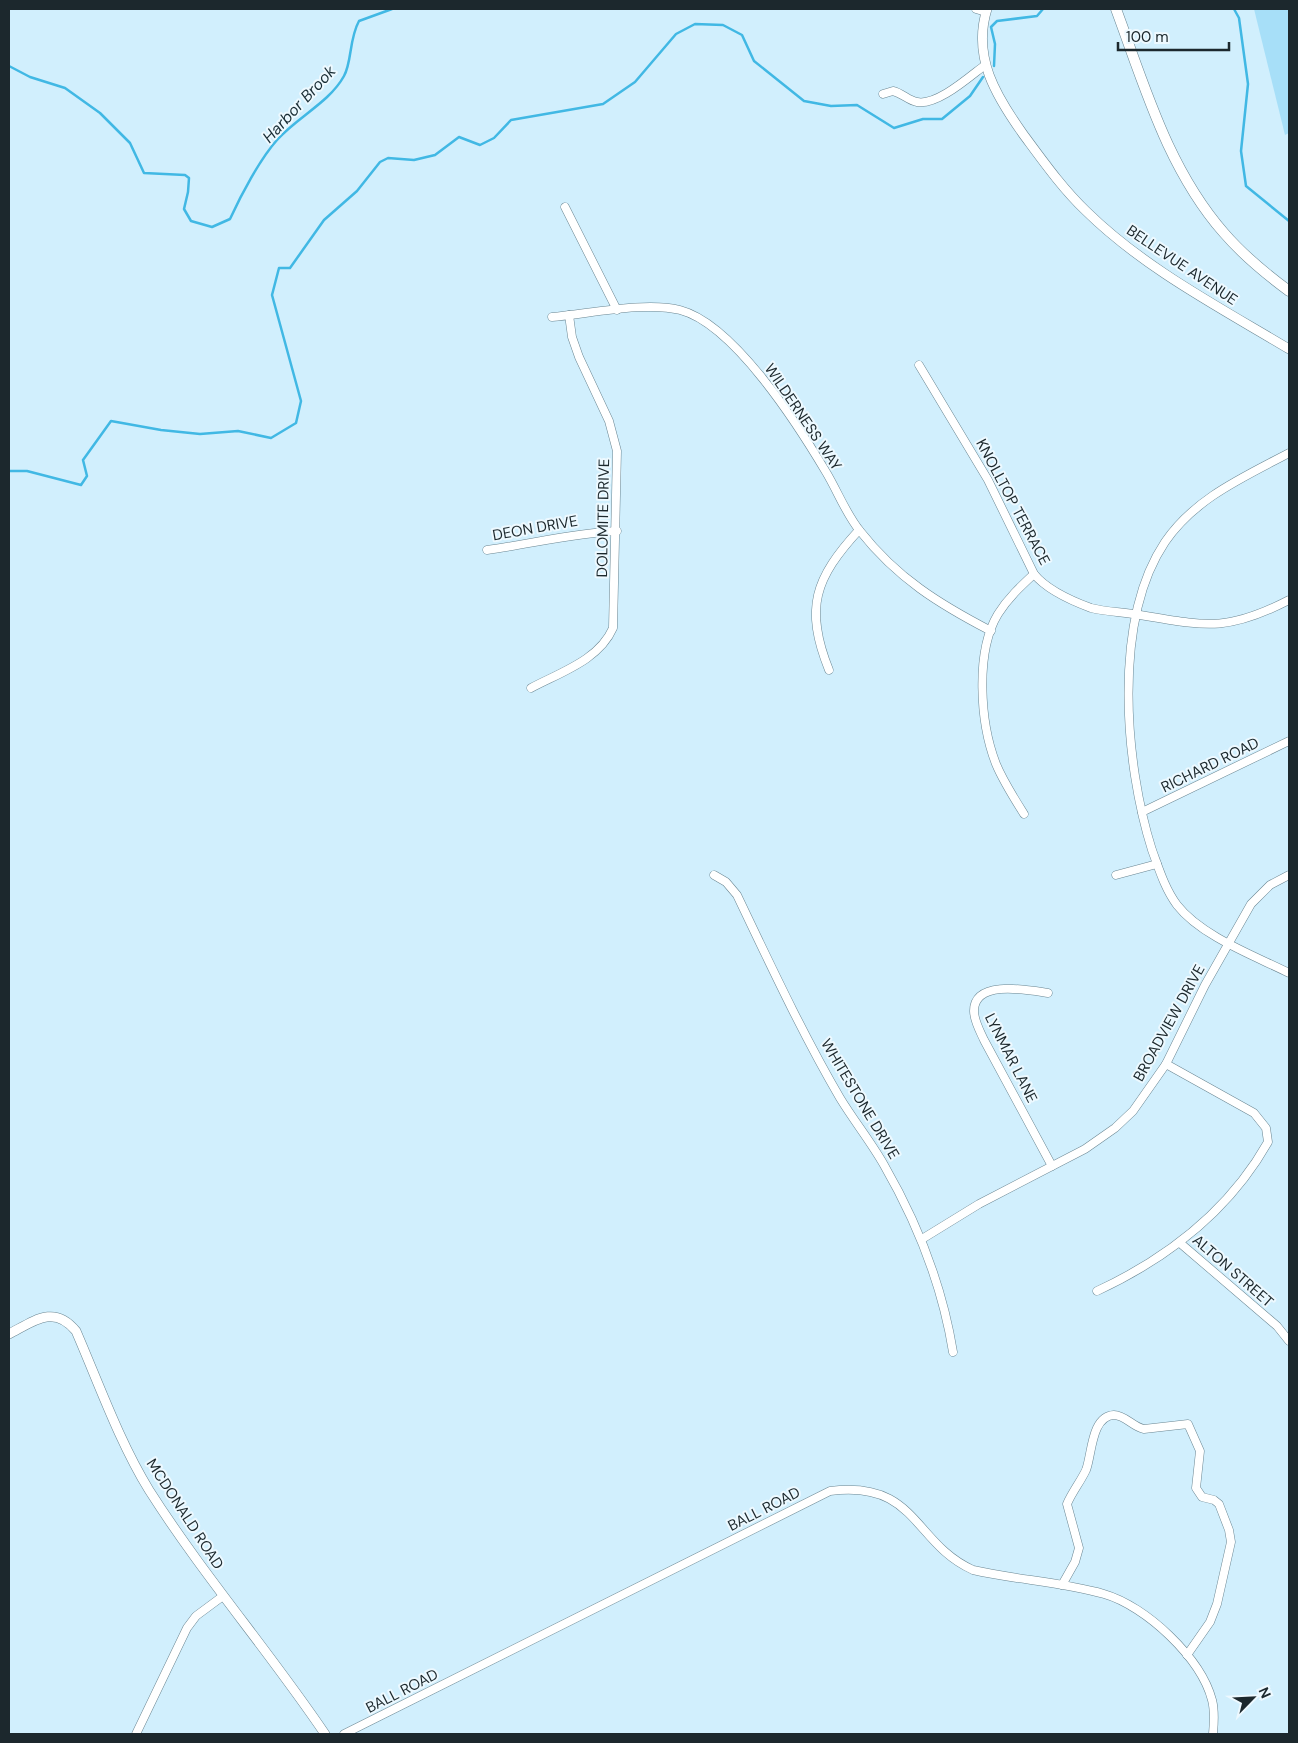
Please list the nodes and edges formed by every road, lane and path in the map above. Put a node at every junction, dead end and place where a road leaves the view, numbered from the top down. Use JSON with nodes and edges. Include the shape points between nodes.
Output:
{"nodes":[{"id":1,"x":976,"y":9,"type":"edge"},
{"id":2,"x":1116,"y":9,"type":"edge"},
{"id":3,"x":987,"y":10,"type":"edge"},
{"id":4,"x":985,"y":66,"type":"junction"},
{"id":5,"x":883,"y":94,"type":"dead end"},
{"id":6,"x":565,"y":207,"type":"dead end"},
{"id":7,"x":1289,"y":291,"type":"edge"},
{"id":8,"x":617,"y":310,"type":"junction"},
{"id":9,"x":569,"y":316,"type":"junction"},
{"id":10,"x":552,"y":317,"type":"dead end"},
{"id":11,"x":1289,"y":349,"type":"edge"},
{"id":12,"x":919,"y":365,"type":"dead end"},
{"id":13,"x":1289,"y":453,"type":"edge"},
{"id":14,"x":858,"y":530,"type":"junction"},
{"id":15,"x":617,"y":531,"type":"junction"},
{"id":16,"x":487,"y":550,"type":"dead end"},
{"id":17,"x":1034,"y":574,"type":"junction"},
{"id":18,"x":1289,"y":600,"type":"edge"},
{"id":19,"x":1137,"y":615,"type":"junction"},
{"id":20,"x":991,"y":631,"type":"junction"},
{"id":21,"x":829,"y":670,"type":"dead end"},
{"id":22,"x":531,"y":688,"type":"dead end"},
{"id":23,"x":1289,"y":741,"type":"edge"},
{"id":24,"x":1142,"y":812,"type":"junction"},
{"id":25,"x":1024,"y":814,"type":"dead end"},
{"id":26,"x":1157,"y":864,"type":"junction"},
{"id":27,"x":1289,"y":874,"type":"edge"},
{"id":28,"x":714,"y":875,"type":"dead end"},
{"id":29,"x":1116,"y":876,"type":"dead end"},
{"id":30,"x":1229,"y":943,"type":"junction"},
{"id":31,"x":1289,"y":974,"type":"edge"},
{"id":32,"x":1048,"y":993,"type":"dead end"},
{"id":33,"x":1166,"y":1064,"type":"junction"},
{"id":34,"x":1052,"y":1166,"type":"junction"},
{"id":35,"x":922,"y":1239,"type":"junction"},
{"id":36,"x":1180,"y":1243,"type":"junction"},
{"id":37,"x":1097,"y":1291,"type":"dead end"},
{"id":38,"x":9,"y":1334,"type":"edge"},
{"id":39,"x":1289,"y":1341,"type":"edge"},
{"id":40,"x":953,"y":1352,"type":"dead end"},
{"id":41,"x":1062,"y":1585,"type":"junction"},
{"id":42,"x":223,"y":1596,"type":"junction"},
{"id":43,"x":1186,"y":1655,"type":"junction"},
{"id":44,"x":136,"y":1734,"type":"edge"},
{"id":45,"x":325,"y":1734,"type":"edge"},
{"id":46,"x":344,"y":1734,"type":"edge"},
{"id":47,"x":1213,"y":1734,"type":"edge"}],
"edges":[{"from":1,"to":3,"type":"street"},
{"from":2,"to":7,"type":"main road","via":[[1164,138],[1194,193],[1231,240],[1263,272]]},
{"from":3,"to":4,"type":"street","name":"BELLEVUE AVENUE","via":[[982,43]]},
{"from":4,"to":5,"type":"street","via":[[952,90],[930,101],[914,102],[892,92]]},
{"from":4,"to":11,"type":"street","name":"BELLEVUE AVENUE","via":[[1010,116],[1051,172],[1086,211],[1130,249],[1180,283]]},
{"from":6,"to":8,"type":"street"},
{"from":8,"to":9,"type":"street","name":"WILDERNESS WAY"},
{"from":8,"to":14,"type":"street","name":"WILDERNESS WAY","via":[[670,308],[699,317],[714,327],[777,398],[810,446]]},
{"from":9,"to":10,"type":"street","name":"WILDERNESS WAY"},
{"from":9,"to":15,"type":"street","name":"DOLOMITE DRIVE","via":[[579,357],[615,438]]},
{"from":12,"to":17,"type":"street","name":"KNOLLTOP TERRACE","via":[[983,472]]},
{"from":13,"to":19,"type":"street","via":[[1230,484],[1188,516],[1160,551],[1148,575]]},
{"from":14,"to":20,"type":"street","name":"WILDERNESS WAY","via":[[913,586]]},
{"from":14,"to":21,"type":"street","via":[[830,565],[817,596],[816,634]]},
{"from":15,"to":16,"type":"street","name":"DEON DRIVE","via":[[560,536]]},
{"from":15,"to":22,"type":"street","name":"DOLOMITE DRIVE","via":[[615,599],[609,636],[589,658]]},
{"from":17,"to":19,"type":"street","name":"KNOLLTOP TERRACE","via":[[1076,603]]},
{"from":17,"to":20,"type":"street","via":[[1006,603]]},
{"from":18,"to":19,"type":"street","name":"KNOLLTOP TERRACE","via":[[1253,618],[1225,624],[1198,625]]},
{"from":19,"to":24,"type":"street","via":[[1131,652],[1130,736]]},
{"from":20,"to":25,"type":"street","via":[[984,664],[985,720],[996,763]]},
{"from":23,"to":24,"type":"street","name":"RICHARD ROAD"},
{"from":24,"to":26,"type":"street"},
{"from":26,"to":29,"type":"street"},
{"from":26,"to":30,"type":"street","via":[[1177,905],[1208,932]]},
{"from":27,"to":30,"type":"street","name":"BROADVIEW DRIVE","via":[[1270,884],[1251,904]]},
{"from":28,"to":35,"type":"street","name":"WHITESTONE DRIVE","via":[[726,882],[737,895],[800,1024],[841,1099],[884,1164]]},
{"from":30,"to":31,"type":"street"},
{"from":30,"to":33,"type":"street","name":"BROADVIEW DRIVE"},
{"from":32,"to":34,"type":"street","name":"LYNMAR LANE","via":[[1026,989],[991,990],[976,1000],[974,1014],[984,1040]]},
{"from":33,"to":34,"type":"street","name":"BROADVIEW DRIVE","via":[[1133,1111],[1115,1128]]},
{"from":33,"to":36,"type":"street","via":[[1254,1113],[1263,1124],[1268,1142],[1208,1218]]},
{"from":34,"to":35,"type":"street","name":"BROADVIEW DRIVE","via":[[979,1204]]},
{"from":35,"to":40,"type":"street","name":"WHITESTONE DRIVE","via":[[948,1319]]},
{"from":36,"to":37,"type":"street"},
{"from":36,"to":39,"type":"street","name":"ALTON STREET"},
{"from":38,"to":42,"type":"street","name":"MCDONALD ROAD","via":[[48,1316],[62,1318],[70,1324],[149,1489]]},
{"from":41,"to":43,"type":"street","name":"BALL ROAD","via":[[1106,1594],[1138,1610],[1161,1628]]},
{"from":41,"to":43,"type":"street","via":[[1079,1548],[1067,1504],[1086,1470],[1098,1427],[1104,1418],[1121,1416],[1137,1428],[1144,1429],[1188,1424],[1200,1451],[1196,1488],[1202,1497],[1219,1504],[1229,1530],[1230,1547],[1210,1622]]},
{"from":41,"to":46,"type":"street","name":"BALL ROAD","via":[[973,1570],[886,1496],[869,1491],[830,1491]]},
{"from":42,"to":44,"type":"street","via":[[196,1616],[187,1628]]},
{"from":42,"to":45,"type":"street","name":"MCDONALD ROAD"},
{"from":43,"to":47,"type":"street","name":"BALL ROAD","via":[[1197,1669],[1212,1700]]}]}
